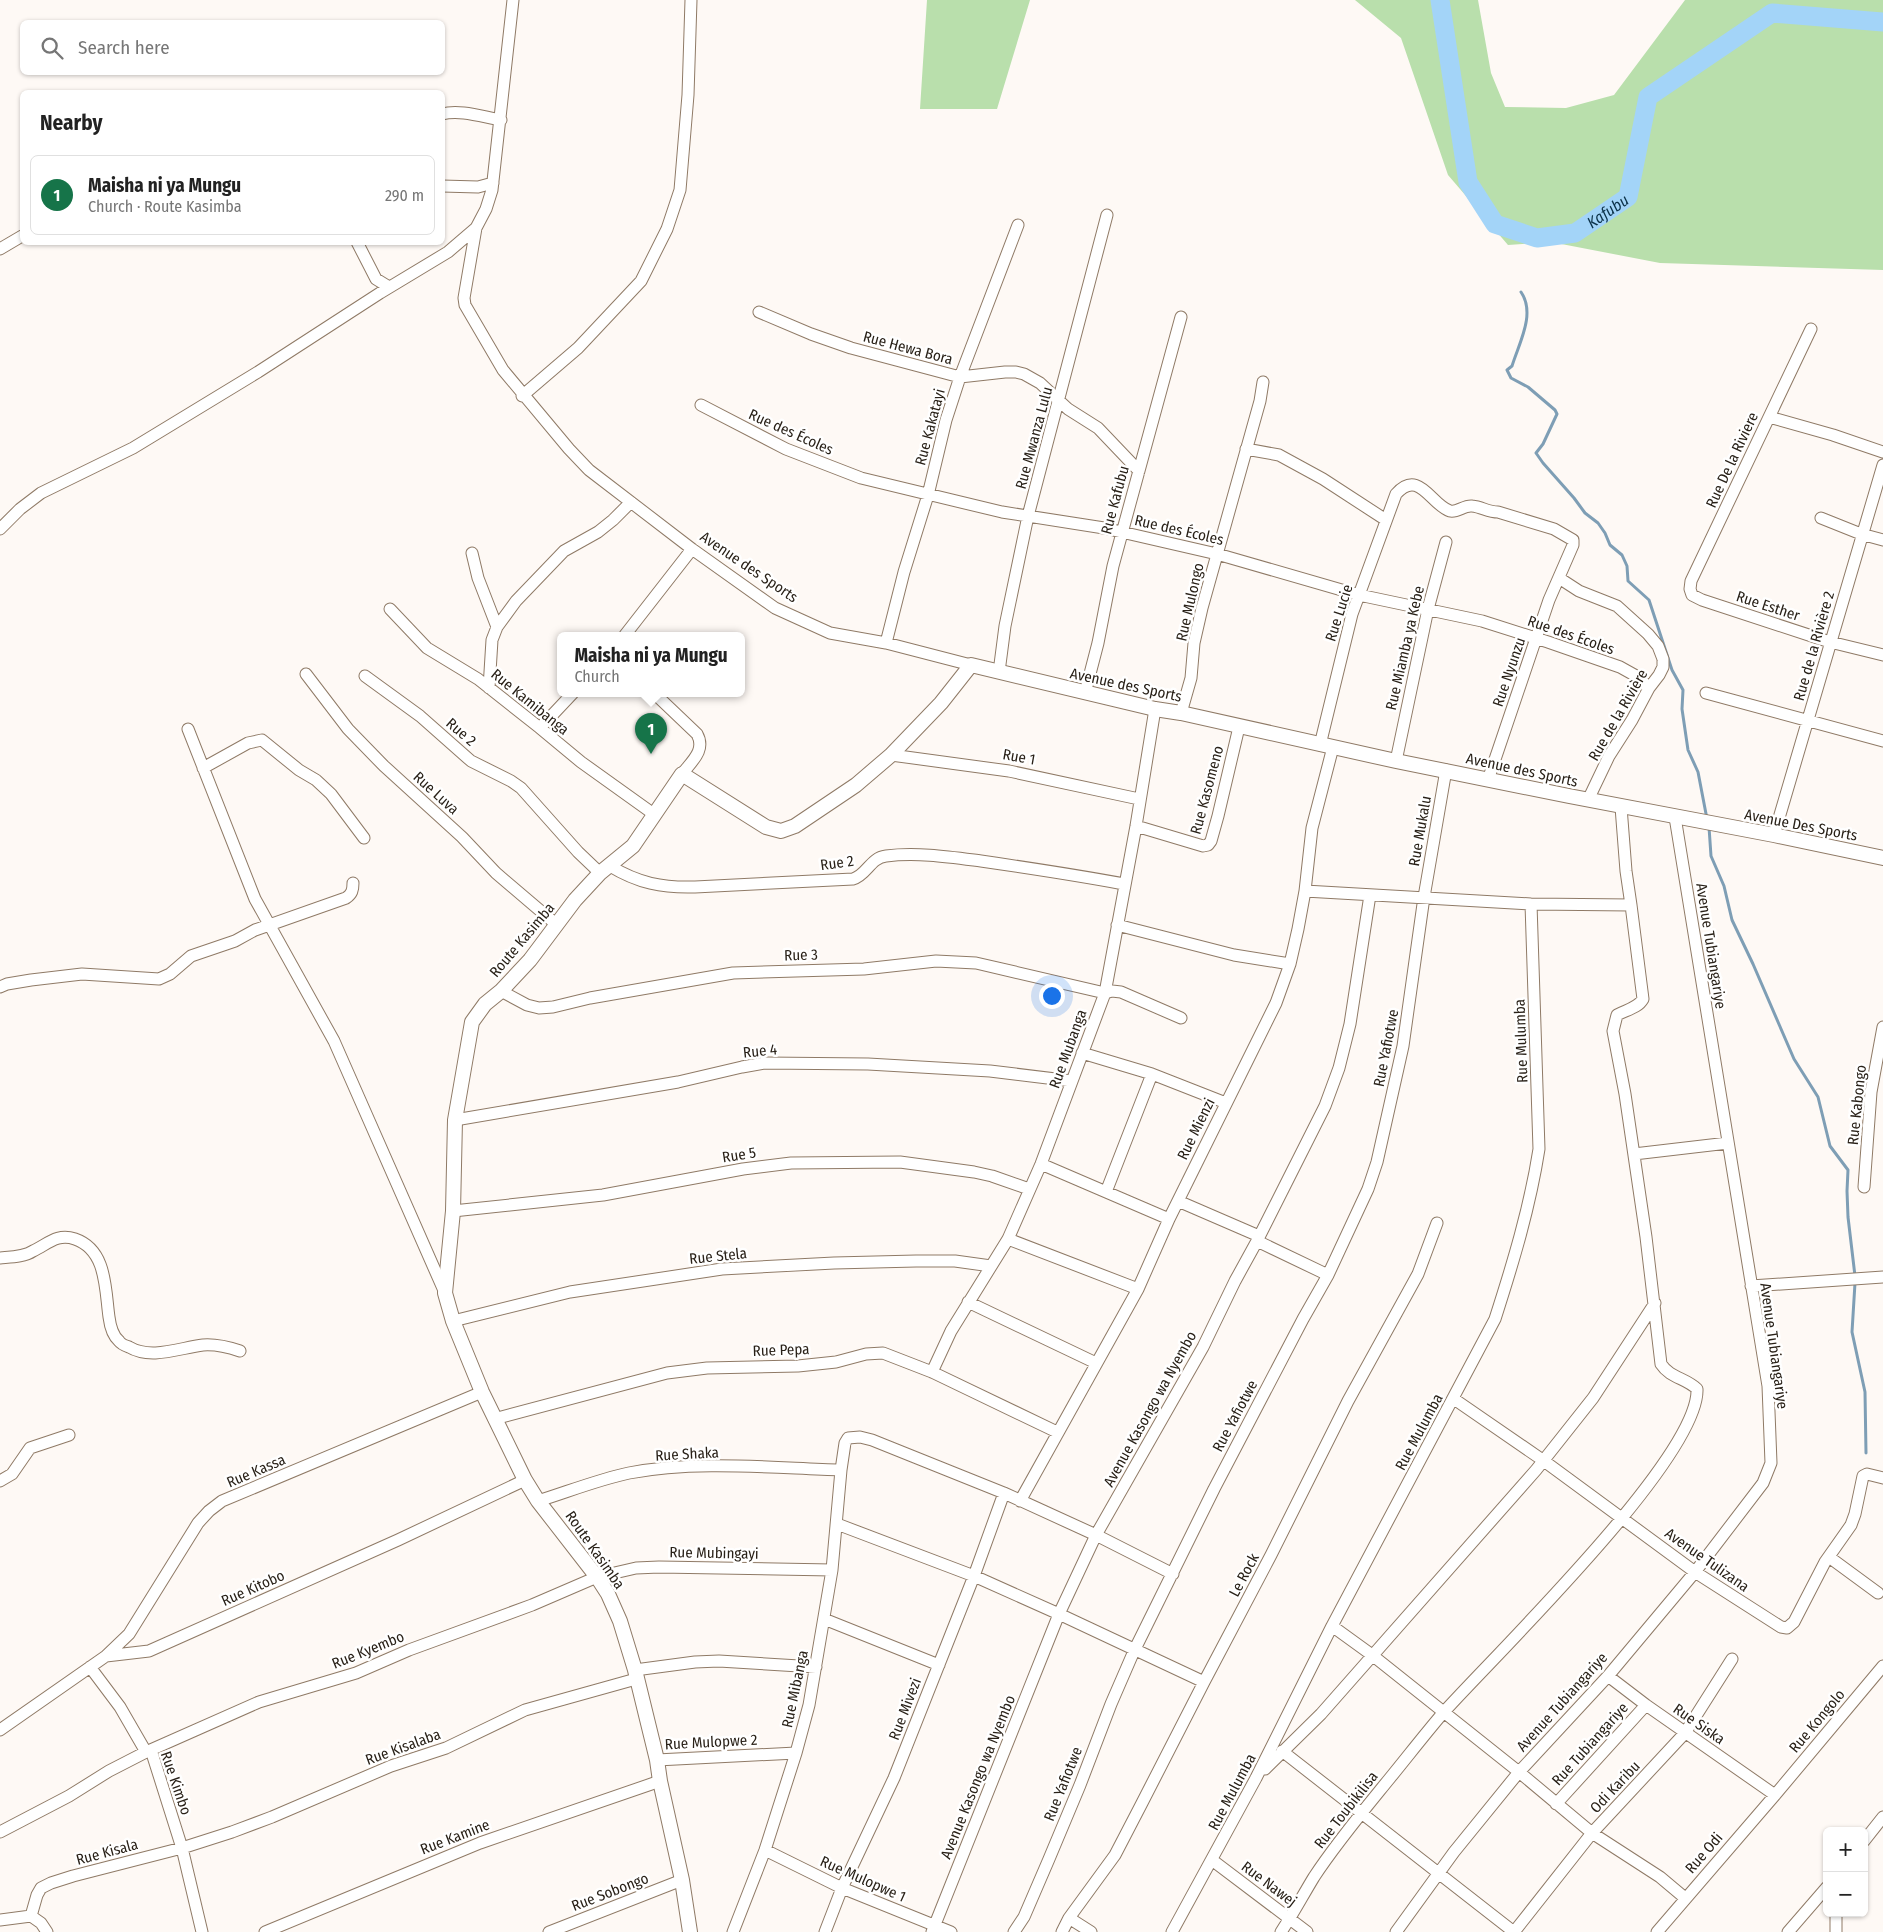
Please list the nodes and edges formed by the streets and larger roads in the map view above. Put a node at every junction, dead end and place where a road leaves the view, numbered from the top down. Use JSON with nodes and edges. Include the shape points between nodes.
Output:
{"nodes":[{"id":1,"x":513,"y":0,"type":"edge"},
{"id":2,"x":690,"y":0,"type":"edge"},
{"id":3,"x":445,"y":113,"type":"edge"},
{"id":4,"x":501,"y":120,"type":"junction"},
{"id":5,"x":493,"y":183,"type":"junction"},
{"id":6,"x":445,"y":186,"type":"edge"},
{"id":7,"x":1107,"y":215,"type":"dead end"},
{"id":8,"x":1018,"y":225,"type":"dead end"},
{"id":9,"x":476,"y":228,"type":"junction"},
{"id":10,"x":20,"y":237,"type":"edge"},
{"id":11,"x":359,"y":245,"type":"edge"},
{"id":12,"x":0,"y":249,"type":"edge"},
{"id":13,"x":389,"y":287,"type":"junction"},
{"id":14,"x":759,"y":312,"type":"dead end"},
{"id":15,"x":1181,"y":317,"type":"dead end"},
{"id":16,"x":1811,"y":328,"type":"dead end"},
{"id":17,"x":960,"y":377,"type":"junction"},
{"id":18,"x":1263,"y":382,"type":"dead end"},
{"id":19,"x":522,"y":396,"type":"junction"},
{"id":20,"x":1059,"y":403,"type":"junction"},
{"id":21,"x":701,"y":405,"type":"dead end"},
{"id":22,"x":1769,"y":417,"type":"junction"},
{"id":23,"x":1246,"y":449,"type":"junction"},
{"id":24,"x":1883,"y":452,"type":"edge"},
{"id":25,"x":1883,"y":465,"type":"edge"},
{"id":26,"x":1139,"y":471,"type":"junction"},
{"id":27,"x":928,"y":495,"type":"junction"},
{"id":28,"x":631,"y":502,"type":"junction"},
{"id":29,"x":1028,"y":516,"type":"junction"},
{"id":30,"x":1821,"y":518,"type":"dead end"},
{"id":31,"x":1386,"y":520,"type":"junction"},
{"id":32,"x":0,"y":529,"type":"edge"},
{"id":33,"x":1554,"y":529,"type":"joint"},
{"id":34,"x":1122,"y":532,"type":"junction"},
{"id":35,"x":1862,"y":534,"type":"junction"},
{"id":36,"x":1883,"y":540,"type":"edge"},
{"id":37,"x":1446,"y":542,"type":"dead end"},
{"id":38,"x":692,"y":549,"type":"junction"},
{"id":39,"x":472,"y":553,"type":"dead end"},
{"id":40,"x":1217,"y":554,"type":"junction"},
{"id":41,"x":1559,"y":578,"type":"junction"},
{"id":42,"x":1359,"y":595,"type":"junction"},
{"id":43,"x":1702,"y":600,"type":"joint"},
{"id":44,"x":390,"y":609,"type":"dead end"},
{"id":45,"x":1428,"y":609,"type":"junction"},
{"id":46,"x":497,"y":627,"type":"junction"},
{"id":47,"x":628,"y":632,"type":"edge"},
{"id":48,"x":1536,"y":638,"type":"junction"},
{"id":49,"x":1830,"y":642,"type":"junction"},
{"id":50,"x":886,"y":643,"type":"junction"},
{"id":51,"x":1883,"y":655,"type":"edge"},
{"id":52,"x":971,"y":665,"type":"junction"},
{"id":53,"x":999,"y":672,"type":"junction"},
{"id":54,"x":306,"y":674,"type":"dead end"},
{"id":55,"x":365,"y":676,"type":"dead end"},
{"id":56,"x":489,"y":688,"type":"junction"},
{"id":57,"x":1650,"y":688,"type":"junction"},
{"id":58,"x":1086,"y":693,"type":"junction"},
{"id":59,"x":1706,"y":693,"type":"dead end"},
{"id":60,"x":569,"y":697,"type":"edge"},
{"id":61,"x":658,"y":697,"type":"edge"},
{"id":62,"x":1155,"y":709,"type":"junction"},
{"id":63,"x":1181,"y":713,"type":"junction"},
{"id":64,"x":1809,"y":721,"type":"junction"},
{"id":65,"x":1239,"y":726,"type":"junction"},
{"id":66,"x":540,"y":728,"type":"junction"},
{"id":67,"x":188,"y":729,"type":"dead end"},
{"id":68,"x":1883,"y":741,"type":"edge"},
{"id":69,"x":1327,"y":746,"type":"junction"},
{"id":70,"x":891,"y":755,"type":"junction"},
{"id":71,"x":1396,"y":761,"type":"junction"},
{"id":72,"x":203,"y":768,"type":"junction"},
{"id":73,"x":1446,"y":770,"type":"junction"},
{"id":74,"x":682,"y":774,"type":"junction"},
{"id":75,"x":1488,"y":780,"type":"junction"},
{"id":76,"x":1140,"y":799,"type":"junction"},
{"id":77,"x":1588,"y":800,"type":"junction"},
{"id":78,"x":1622,"y":806,"type":"junction"},
{"id":79,"x":655,"y":815,"type":"junction"},
{"id":80,"x":1675,"y":817,"type":"junction"},
{"id":81,"x":1707,"y":823,"type":"joint"},
{"id":82,"x":1136,"y":826,"type":"junction"},
{"id":83,"x":1774,"y":835,"type":"junction"},
{"id":84,"x":364,"y":838,"type":"dead end"},
{"id":85,"x":1883,"y":858,"type":"edge"},
{"id":86,"x":605,"y":870,"type":"junction"},
{"id":87,"x":352,"y":883,"type":"dead end"},
{"id":88,"x":1124,"y":884,"type":"junction"},
{"id":89,"x":1305,"y":891,"type":"junction"},
{"id":90,"x":1370,"y":896,"type":"junction"},
{"id":91,"x":1424,"y":898,"type":"junction"},
{"id":92,"x":1531,"y":904,"type":"junction"},
{"id":93,"x":1631,"y":905,"type":"junction"},
{"id":94,"x":557,"y":925,"type":"junction"},
{"id":95,"x":1117,"y":925,"type":"junction"},
{"id":96,"x":269,"y":926,"type":"junction"},
{"id":97,"x":1290,"y":964,"type":"junction"},
{"id":98,"x":0,"y":987,"type":"edge"},
{"id":99,"x":501,"y":991,"type":"junction"},
{"id":100,"x":1105,"y":993,"type":"junction"},
{"id":101,"x":1181,"y":1018,"type":"dead end"},
{"id":102,"x":1883,"y":1027,"type":"edge"},
{"id":103,"x":1082,"y":1053,"type":"junction"},
{"id":104,"x":1152,"y":1074,"type":"junction"},
{"id":105,"x":1072,"y":1081,"type":"junction"},
{"id":106,"x":1226,"y":1103,"type":"junction"},
{"id":107,"x":455,"y":1120,"type":"junction"},
{"id":108,"x":1728,"y":1143,"type":"junction"},
{"id":109,"x":1634,"y":1154,"type":"junction"},
{"id":110,"x":1041,"y":1164,"type":"junction"},
{"id":111,"x":1864,"y":1187,"type":"dead end"},
{"id":112,"x":1029,"y":1189,"type":"junction"},
{"id":113,"x":1106,"y":1192,"type":"junction"},
{"id":114,"x":1178,"y":1201,"type":"junction"},
{"id":115,"x":453,"y":1211,"type":"junction"},
{"id":116,"x":1169,"y":1219,"type":"junction"},
{"id":117,"x":1437,"y":1223,"type":"dead end"},
{"id":118,"x":1008,"y":1239,"type":"junction"},
{"id":119,"x":1258,"y":1239,"type":"junction"},
{"id":120,"x":0,"y":1258,"type":"edge"},
{"id":121,"x":991,"y":1266,"type":"junction"},
{"id":122,"x":1328,"y":1275,"type":"junction"},
{"id":123,"x":1883,"y":1277,"type":"edge"},
{"id":124,"x":1751,"y":1286,"type":"junction"},
{"id":125,"x":1138,"y":1289,"type":"junction"},
{"id":126,"x":445,"y":1293,"type":"junction"},
{"id":127,"x":968,"y":1302,"type":"junction"},
{"id":128,"x":1655,"y":1303,"type":"junction"},
{"id":129,"x":452,"y":1321,"type":"junction"},
{"id":130,"x":240,"y":1351,"type":"dead end"},
{"id":131,"x":1096,"y":1363,"type":"junction"},
{"id":132,"x":932,"y":1372,"type":"junction"},
{"id":133,"x":482,"y":1392,"type":"junction"},
{"id":134,"x":1454,"y":1399,"type":"junction"},
{"id":135,"x":494,"y":1419,"type":"junction"},
{"id":136,"x":1057,"y":1432,"type":"junction"},
{"id":137,"x":69,"y":1435,"type":"dead end"},
{"id":138,"x":1544,"y":1461,"type":"junction"},
{"id":139,"x":841,"y":1470,"type":"junction"},
{"id":140,"x":1883,"y":1478,"type":"edge"},
{"id":141,"x":525,"y":1480,"type":"junction"},
{"id":142,"x":0,"y":1481,"type":"edge"},
{"id":143,"x":1004,"y":1493,"type":"junction"},
{"id":144,"x":538,"y":1501,"type":"junction"},
{"id":145,"x":1020,"y":1501,"type":"junction"},
{"id":146,"x":1621,"y":1517,"type":"junction"},
{"id":147,"x":837,"y":1524,"type":"junction"},
{"id":148,"x":1096,"y":1535,"type":"junction"},
{"id":149,"x":1829,"y":1557,"type":"junction"},
{"id":150,"x":832,"y":1570,"type":"junction"},
{"id":151,"x":1695,"y":1572,"type":"junction"},
{"id":152,"x":1173,"y":1574,"type":"junction"},
{"id":153,"x":974,"y":1576,"type":"junction"},
{"id":154,"x":597,"y":1577,"type":"junction"},
{"id":155,"x":1878,"y":1593,"type":"dead end"},
{"id":156,"x":1059,"y":1614,"type":"junction"},
{"id":157,"x":824,"y":1619,"type":"junction"},
{"id":158,"x":1332,"y":1626,"type":"junction"},
{"id":159,"x":1134,"y":1651,"type":"junction"},
{"id":160,"x":1372,"y":1655,"type":"junction"},
{"id":161,"x":106,"y":1656,"type":"junction"},
{"id":162,"x":1732,"y":1659,"type":"dead end"},
{"id":163,"x":939,"y":1665,"type":"junction"},
{"id":164,"x":816,"y":1666,"type":"junction"},
{"id":165,"x":1883,"y":1666,"type":"edge"},
{"id":166,"x":90,"y":1667,"type":"junction"},
{"id":167,"x":636,"y":1675,"type":"junction"},
{"id":168,"x":1608,"y":1676,"type":"junction"},
{"id":169,"x":1204,"y":1682,"type":"junction"},
{"id":170,"x":1646,"y":1705,"type":"junction"},
{"id":171,"x":1443,"y":1713,"type":"junction"},
{"id":172,"x":0,"y":1730,"type":"edge"},
{"id":173,"x":1685,"y":1733,"type":"junction"},
{"id":174,"x":148,"y":1751,"type":"junction"},
{"id":175,"x":1282,"y":1751,"type":"junction"},
{"id":176,"x":796,"y":1753,"type":"junction"},
{"id":177,"x":657,"y":1760,"type":"junction"},
{"id":178,"x":1519,"y":1772,"type":"junction"},
{"id":179,"x":1256,"y":1778,"type":"junction"},
{"id":180,"x":660,"y":1781,"type":"junction"},
{"id":181,"x":1775,"y":1795,"type":"junction"},
{"id":182,"x":1556,"y":1804,"type":"junction"},
{"id":183,"x":1362,"y":1812,"type":"junction"},
{"id":184,"x":1883,"y":1817,"type":"edge"},
{"id":185,"x":0,"y":1832,"type":"edge"},
{"id":186,"x":1592,"y":1833,"type":"junction"},
{"id":187,"x":1868,"y":1836,"type":"edge"},
{"id":188,"x":182,"y":1848,"type":"junction"},
{"id":189,"x":764,"y":1850,"type":"junction"},
{"id":190,"x":1212,"y":1860,"type":"junction"},
{"id":191,"x":1437,"y":1873,"type":"junction"},
{"id":192,"x":682,"y":1880,"type":"junction"},
{"id":193,"x":842,"y":1888,"type":"junction"},
{"id":194,"x":1823,"y":1892,"type":"edge"},
{"id":195,"x":1685,"y":1898,"type":"junction"},
{"id":196,"x":31,"y":1916,"type":"junction"},
{"id":197,"x":1836,"y":1917,"type":"edge"},
{"id":198,"x":1069,"y":1918,"type":"junction"},
{"id":199,"x":1290,"y":1918,"type":"junction"},
{"id":200,"x":0,"y":1920,"type":"edge"},
{"id":201,"x":933,"y":1929,"type":"edge"},
{"id":202,"x":46,"y":1932,"type":"edge"},
{"id":203,"x":202,"y":1932,"type":"edge"},
{"id":204,"x":264,"y":1932,"type":"edge"},
{"id":205,"x":549,"y":1932,"type":"edge"},
{"id":206,"x":690,"y":1932,"type":"edge"},
{"id":207,"x":733,"y":1932,"type":"edge"},
{"id":208,"x":825,"y":1932,"type":"edge"},
{"id":209,"x":951,"y":1932,"type":"edge"},
{"id":210,"x":1014,"y":1932,"type":"edge"},
{"id":211,"x":1062,"y":1932,"type":"edge"},
{"id":212,"x":1091,"y":1932,"type":"edge"},
{"id":213,"x":1172,"y":1932,"type":"edge"},
{"id":214,"x":1281,"y":1932,"type":"edge"},
{"id":215,"x":1307,"y":1932,"type":"edge"},
{"id":216,"x":1396,"y":1932,"type":"edge"},
{"id":217,"x":1514,"y":1932,"type":"edge"},
{"id":218,"x":1656,"y":1932,"type":"edge"},
{"id":219,"x":1788,"y":1932,"type":"edge"},
{"id":220,"x":1836,"y":1932,"type":"edge"}],
"edges":[{"from":1,"to":4,"type":"street"},
{"from":2,"to":19,"type":"street","via":[[688,95],[680,190],[667,229],[641,281],[578,348]]},
{"from":3,"to":4,"type":"street"},
{"from":4,"to":5,"type":"street"},
{"from":5,"to":6,"type":"street","via":[[478,187]]},
{"from":5,"to":9,"type":"street","via":[[486,209]]},
{"from":7,"to":20,"type":"street","name":"Rue Mwanza Lulu"},
{"from":8,"to":17,"type":"street","name":"Rue Kakatayi"},
{"from":9,"to":13,"type":"street","via":[[448,252]]},
{"from":9,"to":19,"type":"street","name":"Avenue des Sports","via":[[465,305]]},
{"from":10,"to":12,"type":"street"},
{"from":11,"to":13,"type":"street","via":[[376,279]]},
{"from":13,"to":32,"type":"street","via":[[133,448],[41,493]]},
{"from":14,"to":17,"type":"street","name":"Rue Hewa Bora","via":[[851,348]]},
{"from":15,"to":26,"type":"street","name":"Rue Kafubu"},
{"from":16,"to":22,"type":"street","name":"Rue De la Riviere"},
{"from":17,"to":20,"type":"street","name":"Rue Hewa Bora","via":[[1024,374],[1040,383]]},
{"from":17,"to":27,"type":"street","name":"Rue Kakatayi"},
{"from":18,"to":23,"type":"street","name":"Rue Mulongo"},
{"from":19,"to":28,"type":"street","name":"Avenue des Sports","via":[[568,449]]},
{"from":20,"to":26,"type":"street","name":"Rue Hewa Bora","via":[[1098,428]]},
{"from":20,"to":29,"type":"street","name":"Rue Mwanza Lulu"},
{"from":21,"to":27,"type":"street","name":"Rue des Écoles","via":[[786,450],[860,478]]},
{"from":22,"to":24,"type":"street"},
{"from":22,"to":43,"type":"street","name":"Rue De la Riviere","via":[[1691,581],[1692,595]]},
{"from":23,"to":31,"type":"street","via":[[1278,455]]},
{"from":23,"to":40,"type":"street","name":"Rue Mulongo"},
{"from":25,"to":35,"type":"street","name":"Rue de la Rivière 2"},
{"from":26,"to":34,"type":"street","name":"Rue Kafubu"},
{"from":27,"to":29,"type":"street","name":"Rue des Écoles"},
{"from":27,"to":50,"type":"street","name":"Rue Kakatayi"},
{"from":28,"to":38,"type":"street","name":"Avenue des Sports"},
{"from":28,"to":46,"type":"street","via":[[598,532],[564,550],[516,601]]},
{"from":29,"to":34,"type":"street","name":"Rue des Écoles"},
{"from":29,"to":53,"type":"street","name":"Rue Mwanza Lulu","via":[[1005,626]]},
{"from":30,"to":35,"type":"street"},
{"from":31,"to":33,"type":"street","name":"Rue Lucie","via":[[1396,494],[1410,485],[1426,491],[1440,506],[1450,510],[1470,506]]},
{"from":31,"to":42,"type":"street","name":"Rue Lucie"},
{"from":33,"to":41,"type":"street","name":"Rue Nyunzu","via":[[1572,540],[1573,545]]},
{"from":34,"to":40,"type":"street","name":"Rue des Écoles"},
{"from":34,"to":58,"type":"street","name":"Rue Kafubu"},
{"from":35,"to":36,"type":"street"},
{"from":35,"to":49,"type":"street","name":"Rue de la Rivière 2"},
{"from":37,"to":45,"type":"street","name":"Rue Miamba ya Kebe"},
{"from":38,"to":47,"type":"street"},
{"from":38,"to":50,"type":"street","name":"Avenue des Sports","via":[[775,608],[830,633]]},
{"from":39,"to":46,"type":"street"},
{"from":40,"to":42,"type":"street","name":"Rue des Écoles"},
{"from":40,"to":63,"type":"street","name":"Rue Mulongo","via":[[1194,643],[1191,678]]},
{"from":41,"to":48,"type":"street","name":"Rue Nyunzu"},
{"from":41,"to":57,"type":"street","name":"Rue de la Rivière","via":[[1579,591],[1617,606],[1658,646],[1663,667]]},
{"from":42,"to":45,"type":"street","name":"Rue des Écoles"},
{"from":42,"to":69,"type":"street","name":"Rue Lucie","via":[[1341,655]]},
{"from":43,"to":49,"type":"street","name":"Rue Esther"},
{"from":44,"to":56,"type":"street","name":"Rue Kamibanga","via":[[427,648]]},
{"from":45,"to":48,"type":"street","name":"Rue des Écoles"},
{"from":45,"to":71,"type":"street","name":"Rue Miamba ya Kebe"},
{"from":46,"to":56,"type":"street","via":[[492,640]]},
{"from":48,"to":57,"type":"street","name":"Rue des Écoles","via":[[1620,667]]},
{"from":48,"to":75,"type":"street","name":"Rue Nyunzu"},
{"from":49,"to":51,"type":"street","name":"Rue Esther"},
{"from":49,"to":64,"type":"street","name":"Rue de la Rivière 2"},
{"from":50,"to":52,"type":"street","name":"Avenue des Sports"},
{"from":52,"to":53,"type":"street","name":"Avenue des Sports"},
{"from":52,"to":70,"type":"street","via":[[941,703]]},
{"from":53,"to":58,"type":"street","name":"Avenue des Sports"},
{"from":54,"to":94,"type":"street","name":"Rue Luva","via":[[348,729],[384,766],[462,837],[496,873]]},
{"from":55,"to":86,"type":"street","name":"Rue 2","via":[[420,716],[471,761],[521,788],[578,852]]},
{"from":56,"to":66,"type":"street","name":"Rue Kamibanga"},
{"from":57,"to":77,"type":"street","name":"Rue de la Rivière"},
{"from":58,"to":62,"type":"street","name":"Avenue des Sports"},
{"from":59,"to":64,"type":"street"},
{"from":60,"to":66,"type":"street"},
{"from":61,"to":74,"type":"street","name":"Route Kasimba","via":[[701,741],[698,753]]},
{"from":62,"to":63,"type":"street","name":"Avenue des Sports"},
{"from":62,"to":76,"type":"street","name":"Rue Mubanga"},
{"from":63,"to":65,"type":"street","name":"Avenue des Sports"},
{"from":64,"to":68,"type":"street"},
{"from":64,"to":83,"type":"street","name":"Rue de la Rivière 2"},
{"from":65,"to":69,"type":"street","name":"Avenue des Sports"},
{"from":65,"to":82,"type":"street","name":"Rue Kasomeno","via":[[1208,845]]},
{"from":66,"to":79,"type":"street","name":"Rue Kamibanga"},
{"from":67,"to":72,"type":"street","name":"Route Kasimba"},
{"from":69,"to":71,"type":"street","name":"Avenue des Sports"},
{"from":69,"to":89,"type":"street","name":"Rue Mienzi","via":[[1312,828]]},
{"from":70,"to":74,"type":"street","via":[[856,784],[795,826],[781,831],[766,828]]},
{"from":70,"to":76,"type":"street","name":"Rue 1","via":[[1009,771]]},
{"from":71,"to":73,"type":"street","name":"Avenue des Sports"},
{"from":72,"to":84,"type":"street","via":[[248,743],[262,740],[331,794]]},
{"from":72,"to":96,"type":"street","name":"Route Kasimba"},
{"from":73,"to":75,"type":"street","name":"Avenue des Sports"},
{"from":73,"to":91,"type":"street","name":"Rue Mukalu"},
{"from":74,"to":79,"type":"street","name":"Route Kasimba"},
{"from":75,"to":77,"type":"street","name":"Avenue des Sports"},
{"from":76,"to":82,"type":"street","name":"Rue Mubanga"},
{"from":77,"to":78,"type":"street","name":"Avenue des Sports"},
{"from":78,"to":80,"type":"street","name":"Avenue des Sports"},
{"from":78,"to":93,"type":"street"},
{"from":79,"to":86,"type":"street","name":"Route Kasimba","via":[[633,846]]},
{"from":80,"to":81,"type":"street","name":"Avenue des Sports"},
{"from":80,"to":108,"type":"street","name":"Avenue Tubiangariye"},
{"from":81,"to":83,"type":"street","name":"Avenue Des Sports"},
{"from":82,"to":88,"type":"street","name":"Rue Mubanga"},
{"from":83,"to":85,"type":"street","name":"Avenue Des Sports"},
{"from":86,"to":88,"type":"street","name":"Rue 2","via":[[669,888],[694,887],[853,879],[885,856],[919,855],[1008,865]]},
{"from":86,"to":94,"type":"street","name":"Route Kasimba","via":[[575,900]]},
{"from":87,"to":96,"type":"street","via":[[351,895],[346,898]]},
{"from":88,"to":95,"type":"street","name":"Rue Mubanga"},
{"from":89,"to":90,"type":"street"},
{"from":89,"to":97,"type":"street","name":"Rue Mienzi"},
{"from":90,"to":91,"type":"street"},
{"from":90,"to":119,"type":"street","name":"Avenue Kasongo wa Nyembo","via":[[1350,1024],[1339,1068],[1325,1106]]},
{"from":91,"to":92,"type":"street"},
{"from":91,"to":122,"type":"street","name":"Rue Yafiotwe","via":[[1403,1046],[1376,1162],[1361,1207]]},
{"from":92,"to":93,"type":"street"},
{"from":92,"to":134,"type":"street","name":"Rue Mulumba","via":[[1539,1149],[1533,1188],[1495,1319]]},
{"from":93,"to":109,"type":"street","name":"Rue Toubikilisa","via":[[1642,999],[1640,1004],[1617,1015],[1613,1031]]},
{"from":94,"to":99,"type":"street","name":"Route Kasimba"},
{"from":95,"to":97,"type":"street","via":[[1234,954]]},
{"from":95,"to":100,"type":"street","name":"Rue Mubanga"},
{"from":96,"to":98,"type":"street","via":[[191,956],[159,979],[82,974]]},
{"from":96,"to":126,"type":"street","name":"Route Kasimba","via":[[334,1041]]},
{"from":97,"to":106,"type":"street","name":"Rue Mienzi","via":[[1276,1003]]},
{"from":99,"to":100,"type":"street","name":"Rue 3","via":[[526,1005],[546,1008],[733,973],[864,969],[936,961],[976,963]]},
{"from":99,"to":107,"type":"street","name":"Route Kasimba","via":[[485,1004],[472,1022]]},
{"from":100,"to":101,"type":"street","name":"Rue 3","via":[[1121,992]]},
{"from":100,"to":103,"type":"street","name":"Rue Mubanga"},
{"from":102,"to":111,"type":"street","name":"Rue Kabongo","via":[[1871,1092]]},
{"from":103,"to":104,"type":"street"},
{"from":103,"to":105,"type":"street","name":"Rue Mubanga"},
{"from":104,"to":106,"type":"street"},
{"from":104,"to":113,"type":"street"},
{"from":105,"to":107,"type":"street","name":"Rue 4","via":[[990,1071],[877,1064],[766,1063],[678,1082]]},
{"from":105,"to":110,"type":"street","name":"Rue Mubanga"},
{"from":106,"to":114,"type":"street","name":"Rue Mienzi"},
{"from":107,"to":115,"type":"street","name":"Route Kasimba"},
{"from":108,"to":109,"type":"street"},
{"from":108,"to":124,"type":"street","name":"Avenue Tubiangariye"},
{"from":109,"to":128,"type":"street","name":"Rue Toubikilisa"},
{"from":110,"to":112,"type":"street","name":"Rue Mubanga"},
{"from":110,"to":113,"type":"street"},
{"from":112,"to":115,"type":"street","name":"Rue 5","via":[[974,1172],[900,1162],[791,1163],[603,1195]]},
{"from":112,"to":118,"type":"street","name":"Rue Mubanga"},
{"from":113,"to":116,"type":"street"},
{"from":114,"to":116,"type":"street","name":"Rue Mienzi"},
{"from":114,"to":119,"type":"street"},
{"from":115,"to":126,"type":"street","name":"Route Kasimba"},
{"from":116,"to":125,"type":"street","name":"Rue Mienzi"},
{"from":117,"to":169,"type":"street","name":"Le Rock","via":[[1418,1274],[1348,1401]]},
{"from":118,"to":121,"type":"street","name":"Rue Mubanga"},
{"from":118,"to":125,"type":"street"},
{"from":119,"to":122,"type":"street"},
{"from":119,"to":148,"type":"street","name":"Avenue Kasongo wa Nyembo","via":[[1203,1347]]},
{"from":120,"to":130,"type":"street","via":[[33,1252],[58,1237],[74,1238],[88,1245],[102,1265],[111,1328],[118,1341],[141,1353],[204,1345]]},
{"from":121,"to":127,"type":"street","name":"Rue Mubanga"},
{"from":121,"to":129,"type":"street","name":"Rue Stela","via":[[945,1261],[722,1269],[570,1292]]},
{"from":122,"to":152,"type":"street","name":"Rue Yafiotwe","via":[[1247,1425]]},
{"from":123,"to":124,"type":"street"},
{"from":124,"to":151,"type":"street","name":"Avenue Tubiangariye","via":[[1768,1386],[1771,1463],[1764,1482]]},
{"from":125,"to":131,"type":"street","name":"Rue Mienzi"},
{"from":126,"to":129,"type":"street","name":"Route Kasimba"},
{"from":127,"to":131,"type":"street"},
{"from":127,"to":132,"type":"street","name":"Rue Mubanga"},
{"from":128,"to":138,"type":"street","via":[[1593,1398]]},
{"from":128,"to":146,"type":"street","name":"Rue Toubikilisa","via":[[1661,1364],[1670,1374],[1690,1382],[1696,1389],[1697,1399],[1683,1432],[1647,1486]]},
{"from":129,"to":133,"type":"street","name":"Route Kasimba"},
{"from":131,"to":136,"type":"street","name":"Rue Mienzi"},
{"from":132,"to":135,"type":"street","name":"Rue Pepa","via":[[883,1353],[798,1366],[707,1368],[667,1373]]},
{"from":132,"to":136,"type":"street","name":"Rue Pepa"},
{"from":133,"to":135,"type":"street","name":"Route Kasimba"},
{"from":133,"to":161,"type":"street","name":"Rue Kassa","via":[[222,1502],[209,1511],[198,1523],[129,1634]]},
{"from":134,"to":138,"type":"street","name":"Avenue Tulizana"},
{"from":134,"to":158,"type":"street","name":"Rue Mulumba"},
{"from":135,"to":141,"type":"street","name":"Route Kasimba"},
{"from":136,"to":145,"type":"street","name":"Rue Mienzi"},
{"from":137,"to":142,"type":"street","via":[[30,1448],[12,1474]]},
{"from":138,"to":146,"type":"street","name":"Avenue Tulizana"},
{"from":138,"to":160,"type":"street"},
{"from":139,"to":143,"type":"street","name":"Rue Mibanga","via":[[845,1443],[853,1436],[872,1440]]},
{"from":139,"to":144,"type":"street","name":"Rue Shaka","via":[[671,1468],[628,1473]]},
{"from":139,"to":147,"type":"street","name":"Rue Mibanga"},
{"from":140,"to":149,"type":"street","name":"Avenue Tulizana","via":[[1863,1476],[1856,1514]]},
{"from":141,"to":144,"type":"street","name":"Route Kasimba"},
{"from":141,"to":161,"type":"street","name":"Rue Kitobo","via":[[149,1650]]},
{"from":143,"to":145,"type":"street"},
{"from":143,"to":153,"type":"street","name":"Rue Mivezi"},
{"from":144,"to":154,"type":"street","name":"Route Kasimba"},
{"from":145,"to":148,"type":"street"},
{"from":146,"to":151,"type":"street","name":"Avenue Tulizana"},
{"from":146,"to":171,"type":"street","name":"Rue Toubikilisa"},
{"from":147,"to":150,"type":"street","name":"Rue Mibanga"},
{"from":147,"to":153,"type":"street"},
{"from":148,"to":152,"type":"street"},
{"from":148,"to":156,"type":"street","name":"Avenue Kasongo wa Nyembo"},
{"from":149,"to":151,"type":"street","name":"Avenue Tulizana","via":[[1794,1622],[1787,1628],[1780,1627]]},
{"from":149,"to":155,"type":"street"},
{"from":150,"to":154,"type":"street","name":"Rue Mubingayi","via":[[658,1567],[636,1568]]},
{"from":150,"to":157,"type":"street","name":"Rue Mibanga"},
{"from":151,"to":168,"type":"street","name":"Avenue Tubiangariye"},
{"from":152,"to":159,"type":"street","name":"Rue Yafiotwe"},
{"from":153,"to":156,"type":"street"},
{"from":153,"to":163,"type":"street","name":"Rue Mivezi"},
{"from":154,"to":167,"type":"street","name":"Route Kasimba","via":[[620,1621]]},
{"from":154,"to":174,"type":"street","name":"Rue Kyembo","via":[[356,1673],[259,1702]]},
{"from":156,"to":159,"type":"street"},
{"from":156,"to":201,"type":"street","name":"Avenue Kasongo wa Nyembo"},
{"from":157,"to":163,"type":"street"},
{"from":157,"to":164,"type":"street","name":"Rue Mibanga"},
{"from":158,"to":160,"type":"street"},
{"from":158,"to":179,"type":"street","name":"Rue Mulumba"},
{"from":159,"to":169,"type":"street"},
{"from":159,"to":210,"type":"street","name":"Rue Yafiotwe","via":[[1024,1917]]},
{"from":160,"to":171,"type":"street"},
{"from":160,"to":175,"type":"street","via":[[1321,1714]]},
{"from":161,"to":166,"type":"street","name":"Rue Kitobo"},
{"from":162,"to":173,"type":"street","name":"Odi Karibu"},
{"from":163,"to":193,"type":"street","name":"Rue Mivezi","via":[[894,1778]]},
{"from":164,"to":167,"type":"street","name":"Rue Kisalaba","via":[[695,1662]]},
{"from":164,"to":176,"type":"street","name":"Rue Mibanga"},
{"from":165,"to":181,"type":"street","name":"Rue Kongolo"},
{"from":166,"to":172,"type":"street","name":"Rue Kitobo"},
{"from":166,"to":174,"type":"street"},
{"from":167,"to":177,"type":"street","name":"Route Kasimba"},
{"from":167,"to":188,"type":"street","name":"Rue Kisalaba","via":[[525,1710],[446,1748],[391,1766],[264,1820]]},
{"from":168,"to":170,"type":"street","name":"Rue Siska"},
{"from":168,"to":178,"type":"street","name":"Avenue Tubiangariye"},
{"from":169,"to":198,"type":"street","name":"Le Rock","via":[[1114,1855]]},
{"from":170,"to":173,"type":"street","name":"Rue Siska"},
{"from":170,"to":182,"type":"street","name":"Rue Tubiangariye"},
{"from":171,"to":178,"type":"street"},
{"from":171,"to":183,"type":"street","name":"Rue Toubikilisa"},
{"from":173,"to":181,"type":"street","name":"Rue Siska"},
{"from":173,"to":186,"type":"street","name":"Odi Karibu"},
{"from":174,"to":185,"type":"street","name":"Rue Kimbo"},
{"from":174,"to":188,"type":"street","name":"Rue Kimbo"},
{"from":175,"to":179,"type":"street"},
{"from":175,"to":183,"type":"street"},
{"from":176,"to":177,"type":"street","name":"Rue Mulopwe 2"},
{"from":176,"to":189,"type":"street","name":"Rue Mibanga"},
{"from":177,"to":180,"type":"street","name":"Route Kasimba"},
{"from":178,"to":182,"type":"street"},
{"from":178,"to":191,"type":"street","name":"Avenue Tubiangariye"},
{"from":179,"to":190,"type":"street","name":"Rue Mulumba"},
{"from":180,"to":192,"type":"street","name":"Route Kasimba"},
{"from":180,"to":204,"type":"street","name":"Rue Kamine","via":[[480,1843]]},
{"from":181,"to":195,"type":"street","name":"Rue Odi"},
{"from":182,"to":186,"type":"street"},
{"from":183,"to":191,"type":"street"},
{"from":183,"to":199,"type":"street","name":"Rue Toubikilisa","via":[[1315,1876]]},
{"from":184,"to":187,"type":"street"},
{"from":186,"to":195,"type":"street","via":[[1660,1877]]},
{"from":186,"to":217,"type":"street","name":"Odi Karibu"},
{"from":188,"to":196,"type":"street","name":"Rue Kisala","via":[[73,1876],[41,1888]]},
{"from":188,"to":203,"type":"street","name":"Rue Kimbo"},
{"from":189,"to":193,"type":"street","name":"Rue Mulopwe 1"},
{"from":189,"to":207,"type":"street","name":"Rue Mibanga"},
{"from":190,"to":199,"type":"street","name":"Rue Nawej"},
{"from":190,"to":213,"type":"street","name":"Rue Mulumba"},
{"from":191,"to":216,"type":"street","name":"Avenue Tubiangariye"},
{"from":191,"to":217,"type":"street"},
{"from":192,"to":205,"type":"street","name":"Rue Sobongo"},
{"from":192,"to":206,"type":"street","name":"Route Kasimba"},
{"from":193,"to":201,"type":"street","name":"Rue Mulopwe 1"},
{"from":193,"to":208,"type":"street","name":"Rue Mivezi"},
{"from":194,"to":219,"type":"street"},
{"from":195,"to":218,"type":"street","name":"Rue Odi"},
{"from":196,"to":200,"type":"street"},
{"from":196,"to":202,"type":"street"},
{"from":197,"to":220,"type":"street"},
{"from":198,"to":211,"type":"street","name":"Le Rock"},
{"from":198,"to":212,"type":"street"},
{"from":199,"to":214,"type":"street","name":"Rue Toubikilisa"},
{"from":199,"to":215,"type":"street","name":"Rue Nawej"},
{"from":201,"to":209,"type":"street","name":"Rue Mulopwe 1"}]}
